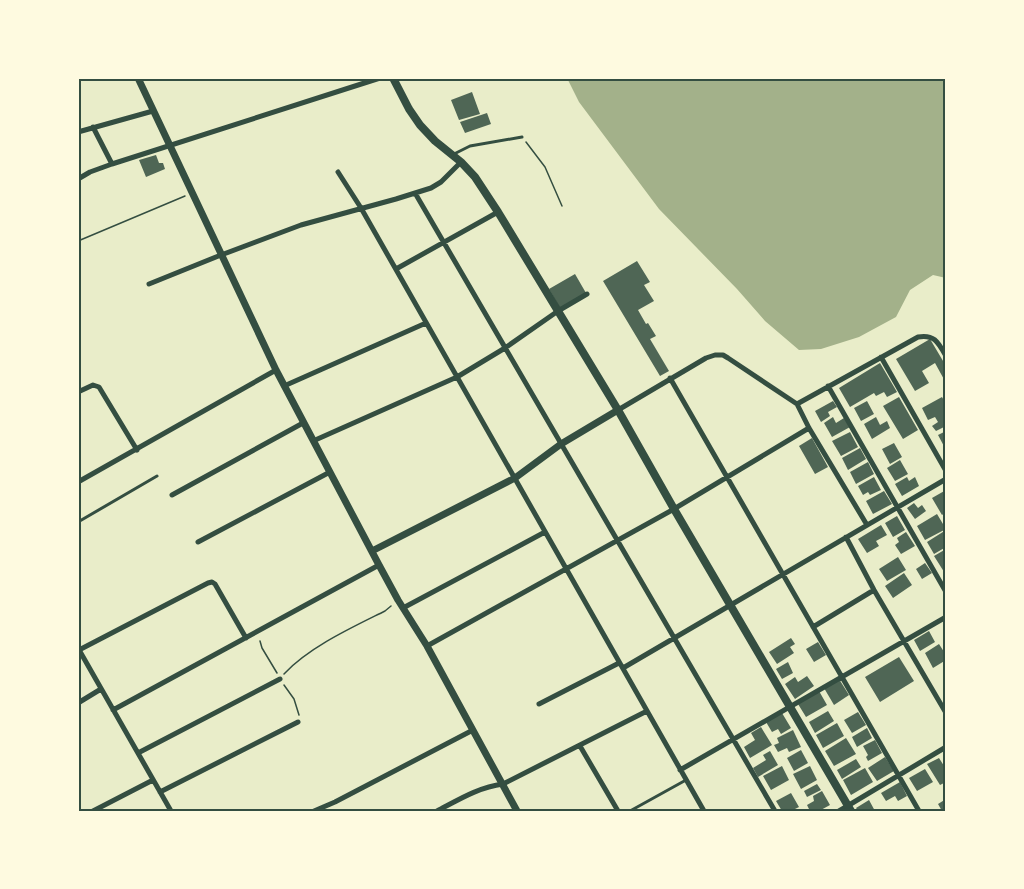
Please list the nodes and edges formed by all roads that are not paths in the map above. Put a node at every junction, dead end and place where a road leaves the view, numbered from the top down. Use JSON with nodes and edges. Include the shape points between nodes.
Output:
{"nodes":[{"id":1,"x":138,"y":78,"type":"edge"},
{"id":2,"x":380,"y":78,"type":"edge"},
{"id":3,"x":393,"y":78,"type":"edge"},
{"id":4,"x":153,"y":111,"type":"junction"},
{"id":5,"x":93,"y":128,"type":"junction"},
{"id":6,"x":78,"y":132,"type":"edge"},
{"id":7,"x":522,"y":137,"type":"road end"},
{"id":8,"x":170,"y":145,"type":"junction"},
{"id":9,"x":452,"y":155,"type":"junction"},
{"id":10,"x":461,"y":162,"type":"junction"},
{"id":11,"x":112,"y":164,"type":"junction"},
{"id":12,"x":338,"y":172,"type":"dead end"},
{"id":13,"x":78,"y":179,"type":"edge"},
{"id":14,"x":415,"y":193,"type":"junction"},
{"id":15,"x":361,"y":208,"type":"junction"},
{"id":16,"x":498,"y":212,"type":"junction"},
{"id":17,"x":444,"y":242,"type":"junction"},
{"id":18,"x":221,"y":255,"type":"junction"},
{"id":19,"x":396,"y":269,"type":"junction"},
{"id":20,"x":149,"y":284,"type":"dead end"},
{"id":21,"x":587,"y":294,"type":"dead end"},
{"id":22,"x":558,"y":311,"type":"junction"},
{"id":23,"x":426,"y":323,"type":"junction"},
{"id":24,"x":505,"y":348,"type":"junction"},
{"id":25,"x":946,"y":356,"type":"edge"},
{"id":26,"x":881,"y":357,"type":"junction"},
{"id":27,"x":276,"y":370,"type":"junction"},
{"id":28,"x":457,"y":376,"type":"junction"},
{"id":29,"x":670,"y":378,"type":"junction"},
{"id":30,"x":284,"y":386,"type":"junction"},
{"id":31,"x":828,"y":386,"type":"junction"},
{"id":32,"x":78,"y":392,"type":"edge"},
{"id":33,"x":797,"y":404,"type":"junction"},
{"id":34,"x":618,"y":410,"type":"junction"},
{"id":35,"x":303,"y":423,"type":"junction"},
{"id":36,"x":809,"y":429,"type":"junction"},
{"id":37,"x":313,"y":441,"type":"junction"},
{"id":38,"x":561,"y":444,"type":"junction"},
{"id":39,"x":137,"y":450,"type":"junction"},
{"id":40,"x":946,"y":471,"type":"edge"},
{"id":41,"x":330,"y":472,"type":"junction"},
{"id":42,"x":157,"y":476,"type":"dead end"},
{"id":43,"x":727,"y":477,"type":"junction"},
{"id":44,"x":514,"y":478,"type":"junction"},
{"id":45,"x":946,"y":479,"type":"edge"},
{"id":46,"x":78,"y":482,"type":"edge"},
{"id":47,"x":171,"y":495,"type":"dead end"},
{"id":48,"x":897,"y":507,"type":"junction"},
{"id":49,"x":674,"y":509,"type":"junction"},
{"id":50,"x":78,"y":522,"type":"edge"},
{"id":51,"x":867,"y":525,"type":"junction"},
{"id":52,"x":545,"y":532,"type":"junction"},
{"id":53,"x":846,"y":537,"type":"junction"},
{"id":54,"x":618,"y":540,"type":"junction"},
{"id":55,"x":198,"y":542,"type":"dead end"},
{"id":56,"x":372,"y":550,"type":"junction"},
{"id":57,"x":379,"y":566,"type":"junction"},
{"id":58,"x":566,"y":569,"type":"junction"},
{"id":59,"x":783,"y":574,"type":"junction"},
{"id":60,"x":874,"y":590,"type":"junction"},
{"id":61,"x":946,"y":592,"type":"edge"},
{"id":62,"x":730,"y":605,"type":"junction"},
{"id":63,"x":403,"y":608,"type":"junction"},
{"id":64,"x":946,"y":617,"type":"edge"},
{"id":65,"x":813,"y":627,"type":"junction"},
{"id":66,"x":246,"y":638,"type":"junction"},
{"id":67,"x":674,"y":638,"type":"junction"},
{"id":68,"x":904,"y":642,"type":"junction"},
{"id":69,"x":427,"y":646,"type":"junction"},
{"id":70,"x":79,"y":649,"type":"edge"},
{"id":71,"x":621,"y":666,"type":"junction"},
{"id":72,"x":842,"y":677,"type":"junction"},
{"id":73,"x":280,"y":679,"type":"road end"},
{"id":74,"x":101,"y":689,"type":"junction"},
{"id":75,"x":78,"y":703,"type":"edge"},
{"id":76,"x":539,"y":704,"type":"dead end"},
{"id":77,"x":791,"y":707,"type":"junction"},
{"id":78,"x":113,"y":710,"type":"junction"},
{"id":79,"x":647,"y":711,"type":"junction"},
{"id":80,"x":946,"y":713,"type":"edge"},
{"id":81,"x":298,"y":722,"type":"dead end"},
{"id":82,"x":473,"y":730,"type":"junction"},
{"id":83,"x":733,"y":740,"type":"junction"},
{"id":84,"x":580,"y":746,"type":"junction"},
{"id":85,"x":946,"y":747,"type":"edge"},
{"id":86,"x":138,"y":753,"type":"junction"},
{"id":87,"x":680,"y":770,"type":"junction"},
{"id":88,"x":898,"y":776,"type":"junction"},
{"id":89,"x":153,"y":780,"type":"junction"},
{"id":90,"x":686,"y":780,"type":"junction"},
{"id":91,"x":503,"y":784,"type":"junction"},
{"id":92,"x":160,"y":792,"type":"junction"},
{"id":93,"x":335,"y":802,"type":"junction"},
{"id":94,"x":850,"y":808,"type":"edge"},
{"id":95,"x":93,"y":811,"type":"edge"},
{"id":96,"x":171,"y":811,"type":"edge"},
{"id":97,"x":314,"y":811,"type":"edge"},
{"id":98,"x":337,"y":811,"type":"edge"},
{"id":99,"x":437,"y":811,"type":"edge"},
{"id":100,"x":517,"y":811,"type":"edge"},
{"id":101,"x":618,"y":811,"type":"edge"},
{"id":102,"x":630,"y":811,"type":"edge"},
{"id":103,"x":704,"y":811,"type":"edge"},
{"id":104,"x":775,"y":811,"type":"edge"},
{"id":105,"x":839,"y":811,"type":"edge"},
{"id":106,"x":919,"y":811,"type":"edge"}],
"edges":[{"from":1,"to":4,"type":"street"},
{"from":2,"to":8,"type":"street"},
{"from":3,"to":9,"type":"main road","via":[[420,125]]},
{"from":4,"to":5,"type":"street"},
{"from":4,"to":8,"type":"street"},
{"from":5,"to":6,"type":"street"},
{"from":5,"to":11,"type":"street"},
{"from":7,"to":9,"type":"lane","via":[[470,146]]},
{"from":8,"to":11,"type":"street"},
{"from":8,"to":18,"type":"street"},
{"from":9,"to":10,"type":"main road"},
{"from":10,"to":14,"type":"street","via":[[441,182]]},
{"from":10,"to":16,"type":"main road"},
{"from":11,"to":13,"type":"street"},
{"from":12,"to":15,"type":"street"},
{"from":14,"to":15,"type":"street"},
{"from":14,"to":17,"type":"street"},
{"from":15,"to":18,"type":"street"},
{"from":15,"to":19,"type":"street"},
{"from":16,"to":17,"type":"street"},
{"from":16,"to":22,"type":"main road"},
{"from":17,"to":19,"type":"street"},
{"from":17,"to":24,"type":"street"},
{"from":18,"to":20,"type":"street"},
{"from":18,"to":27,"type":"street"},
{"from":19,"to":23,"type":"street"},
{"from":21,"to":22,"type":"street"},
{"from":22,"to":24,"type":"street"},
{"from":22,"to":34,"type":"main road"},
{"from":23,"to":28,"type":"street"},
{"from":23,"to":30,"type":"street"},
{"from":24,"to":28,"type":"street"},
{"from":24,"to":38,"type":"street"},
{"from":25,"to":26,"type":"street","via":[[927,335]]},
{"from":26,"to":31,"type":"street"},
{"from":26,"to":40,"type":"street"},
{"from":27,"to":30,"type":"street"},
{"from":27,"to":39,"type":"street"},
{"from":28,"to":37,"type":"street"},
{"from":28,"to":44,"type":"street"},
{"from":29,"to":33,"type":"street","via":[[705,358],[723,355]]},
{"from":29,"to":34,"type":"street"},
{"from":29,"to":43,"type":"street"},
{"from":30,"to":35,"type":"street"},
{"from":31,"to":33,"type":"street"},
{"from":31,"to":48,"type":"street"},
{"from":32,"to":39,"type":"street","via":[[93,385],[99,387]]},
{"from":33,"to":36,"type":"street"},
{"from":34,"to":38,"type":"street"},
{"from":34,"to":49,"type":"main road"},
{"from":35,"to":37,"type":"street"},
{"from":35,"to":47,"type":"street"},
{"from":36,"to":43,"type":"street"},
{"from":36,"to":51,"type":"street"},
{"from":37,"to":41,"type":"street"},
{"from":38,"to":44,"type":"street"},
{"from":38,"to":54,"type":"street"},
{"from":39,"to":46,"type":"street"},
{"from":41,"to":55,"type":"street"},
{"from":41,"to":56,"type":"street"},
{"from":42,"to":50,"type":"lane"},
{"from":43,"to":49,"type":"street"},
{"from":43,"to":59,"type":"street"},
{"from":44,"to":52,"type":"street"},
{"from":44,"to":56,"type":"street"},
{"from":45,"to":48,"type":"street"},
{"from":48,"to":51,"type":"street"},
{"from":48,"to":61,"type":"street"},
{"from":49,"to":54,"type":"street"},
{"from":49,"to":62,"type":"main road"},
{"from":51,"to":53,"type":"street"},
{"from":52,"to":58,"type":"street"},
{"from":52,"to":63,"type":"street"},
{"from":53,"to":59,"type":"street"},
{"from":53,"to":60,"type":"street"},
{"from":54,"to":58,"type":"street"},
{"from":54,"to":67,"type":"street"},
{"from":56,"to":57,"type":"street"},
{"from":57,"to":63,"type":"street"},
{"from":57,"to":66,"type":"street"},
{"from":58,"to":69,"type":"street"},
{"from":58,"to":71,"type":"street"},
{"from":59,"to":62,"type":"street"},
{"from":59,"to":65,"type":"street"},
{"from":60,"to":65,"type":"street"},
{"from":60,"to":68,"type":"street"},
{"from":62,"to":67,"type":"street"},
{"from":62,"to":77,"type":"main road"},
{"from":63,"to":69,"type":"street"},
{"from":64,"to":68,"type":"street"},
{"from":65,"to":72,"type":"street"},
{"from":66,"to":70,"type":"street","via":[[212,582]]},
{"from":66,"to":78,"type":"street"},
{"from":67,"to":71,"type":"street"},
{"from":67,"to":83,"type":"street"},
{"from":68,"to":72,"type":"street"},
{"from":68,"to":80,"type":"street"},
{"from":69,"to":82,"type":"street"},
{"from":70,"to":74,"type":"street"},
{"from":71,"to":76,"type":"street"},
{"from":71,"to":79,"type":"street"},
{"from":72,"to":77,"type":"street"},
{"from":72,"to":88,"type":"street"},
{"from":73,"to":86,"type":"street"},
{"from":74,"to":75,"type":"street"},
{"from":74,"to":78,"type":"street"},
{"from":77,"to":83,"type":"street"},
{"from":77,"to":94,"type":"main road"},
{"from":78,"to":86,"type":"street"},
{"from":79,"to":84,"type":"street"},
{"from":79,"to":87,"type":"street"},
{"from":81,"to":92,"type":"street"},
{"from":82,"to":91,"type":"street"},
{"from":82,"to":93,"type":"street"},
{"from":83,"to":87,"type":"street"},
{"from":83,"to":104,"type":"street"},
{"from":84,"to":91,"type":"street"},
{"from":84,"to":101,"type":"street"},
{"from":85,"to":88,"type":"street"},
{"from":86,"to":89,"type":"street"},
{"from":87,"to":90,"type":"street"},
{"from":88,"to":94,"type":"street"},
{"from":88,"to":106,"type":"street"},
{"from":89,"to":92,"type":"street"},
{"from":89,"to":95,"type":"street"},
{"from":90,"to":102,"type":"lane"},
{"from":90,"to":103,"type":"street"},
{"from":91,"to":99,"type":"street","via":[[477,791]]},
{"from":91,"to":100,"type":"street"},
{"from":92,"to":96,"type":"street"},
{"from":93,"to":97,"type":"street"},
{"from":93,"to":98,"type":"street"},
{"from":94,"to":105,"type":"street"}]}
